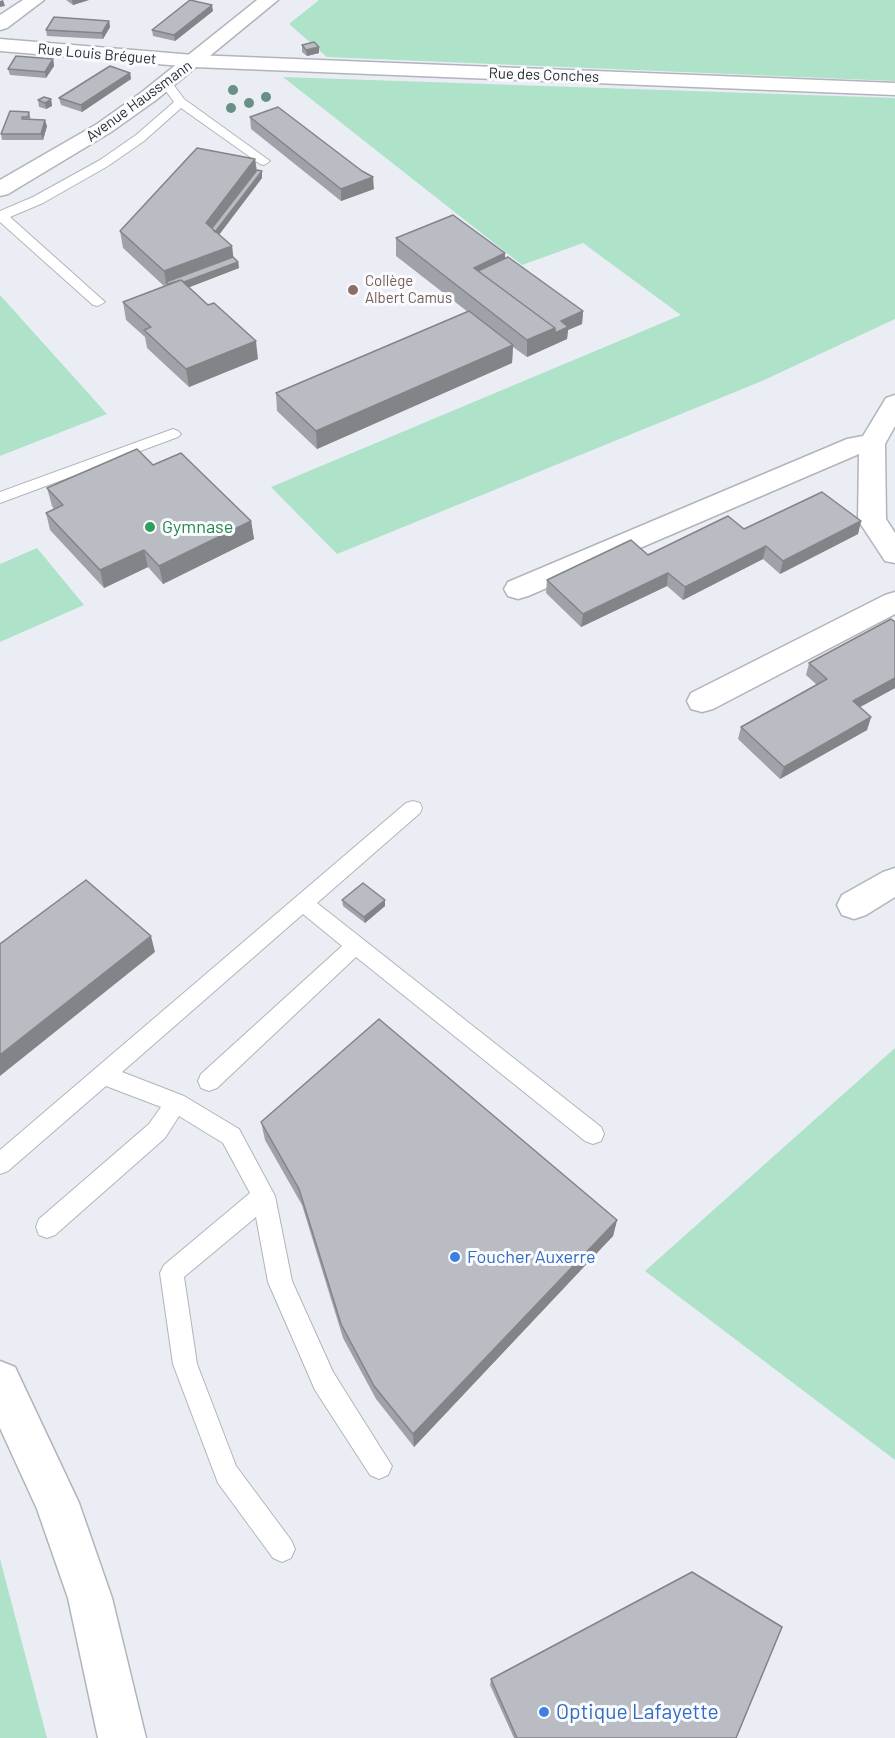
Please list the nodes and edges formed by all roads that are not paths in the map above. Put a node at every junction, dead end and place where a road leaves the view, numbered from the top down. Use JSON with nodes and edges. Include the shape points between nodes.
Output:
{"nodes":[{"id":1,"x":35,"y":0,"type":"edge"},
{"id":2,"x":268,"y":0,"type":"edge"},
{"id":3,"x":0,"y":24,"type":"edge"},
{"id":4,"x":0,"y":45,"type":"edge"},
{"id":5,"x":194,"y":61,"type":"junction"},
{"id":6,"x":166,"y":83,"type":"junction"},
{"id":7,"x":895,"y":89,"type":"edge"},
{"id":8,"x":180,"y":102,"type":"junction"},
{"id":9,"x":264,"y":161,"type":"dead end"},
{"id":10,"x":0,"y":189,"type":"edge"},
{"id":11,"x":0,"y":215,"type":"edge"},
{"id":12,"x":98,"y":302,"type":"dead end"},
{"id":13,"x":895,"y":403,"type":"edge"},
{"id":14,"x":882,"y":432,"type":"edge"},
{"id":15,"x":173,"y":434,"type":"dead end"},
{"id":16,"x":0,"y":498,"type":"edge"},
{"id":17,"x":895,"y":554,"type":"edge"},
{"id":18,"x":518,"y":589,"type":"dead end"},
{"id":19,"x":895,"y":602,"type":"edge"},
{"id":20,"x":702,"y":701,"type":"dead end"},
{"id":21,"x":413,"y":808,"type":"dead end"},
{"id":22,"x":895,"y":881,"type":"edge"},
{"id":23,"x":303,"y":903,"type":"junction"},
{"id":24,"x":854,"y":905,"type":"dead end"},
{"id":25,"x":356,"y":945,"type":"junction"},
{"id":26,"x":103,"y":1075,"type":"junction"},
{"id":27,"x":209,"y":1081,"type":"dead end"},
{"id":28,"x":176,"y":1103,"type":"junction"},
{"id":29,"x":593,"y":1134,"type":"dead end"},
{"id":30,"x":0,"y":1164,"type":"edge"},
{"id":31,"x":264,"y":1196,"type":"junction"},
{"id":32,"x":47,"y":1227,"type":"dead end"},
{"id":33,"x":0,"y":1382,"type":"edge"},
{"id":34,"x":379,"y":1466,"type":"dead end"},
{"id":35,"x":282,"y":1549,"type":"dead end"},
{"id":36,"x":122,"y":1738,"type":"edge"}],
"edges":[{"from":1,"to":3,"type":"street"},
{"from":2,"to":5,"type":"street","name":"Avenue Haussmann"},
{"from":4,"to":5,"type":"street","name":"Rue Louis Bréguet"},
{"from":5,"to":6,"type":"street","name":"Avenue Haussmann"},
{"from":5,"to":7,"type":"street","name":"Rue des Conches"},
{"from":6,"to":8,"type":"lane"},
{"from":6,"to":10,"type":"street","name":"Avenue Haussmann","via":[[96,134]]},
{"from":8,"to":9,"type":"lane"},
{"from":8,"to":11,"type":"lane","via":[[140,138],[104,163],[38,200]]},
{"from":11,"to":12,"type":"lane"},
{"from":13,"to":14,"type":"street"},
{"from":14,"to":17,"type":"street","via":[[872,520]]},
{"from":14,"to":18,"type":"street"},
{"from":15,"to":16,"type":"lane"},
{"from":19,"to":20,"type":"street"},
{"from":21,"to":23,"type":"lane"},
{"from":22,"to":24,"type":"street"},
{"from":23,"to":25,"type":"lane"},
{"from":23,"to":26,"type":"lane"},
{"from":25,"to":27,"type":"lane"},
{"from":25,"to":29,"type":"lane"},
{"from":26,"to":28,"type":"lane"},
{"from":26,"to":30,"type":"lane"},
{"from":28,"to":31,"type":"lane","via":[[231,1136]]},
{"from":28,"to":32,"type":"lane","via":[[157,1131]]},
{"from":31,"to":34,"type":"lane","via":[[280,1282],[324,1381]]},
{"from":31,"to":35,"type":"lane","via":[[172,1273],[185,1364],[227,1474]]},
{"from":33,"to":36,"type":"street","via":[[57,1503],[87,1587]]}]}
